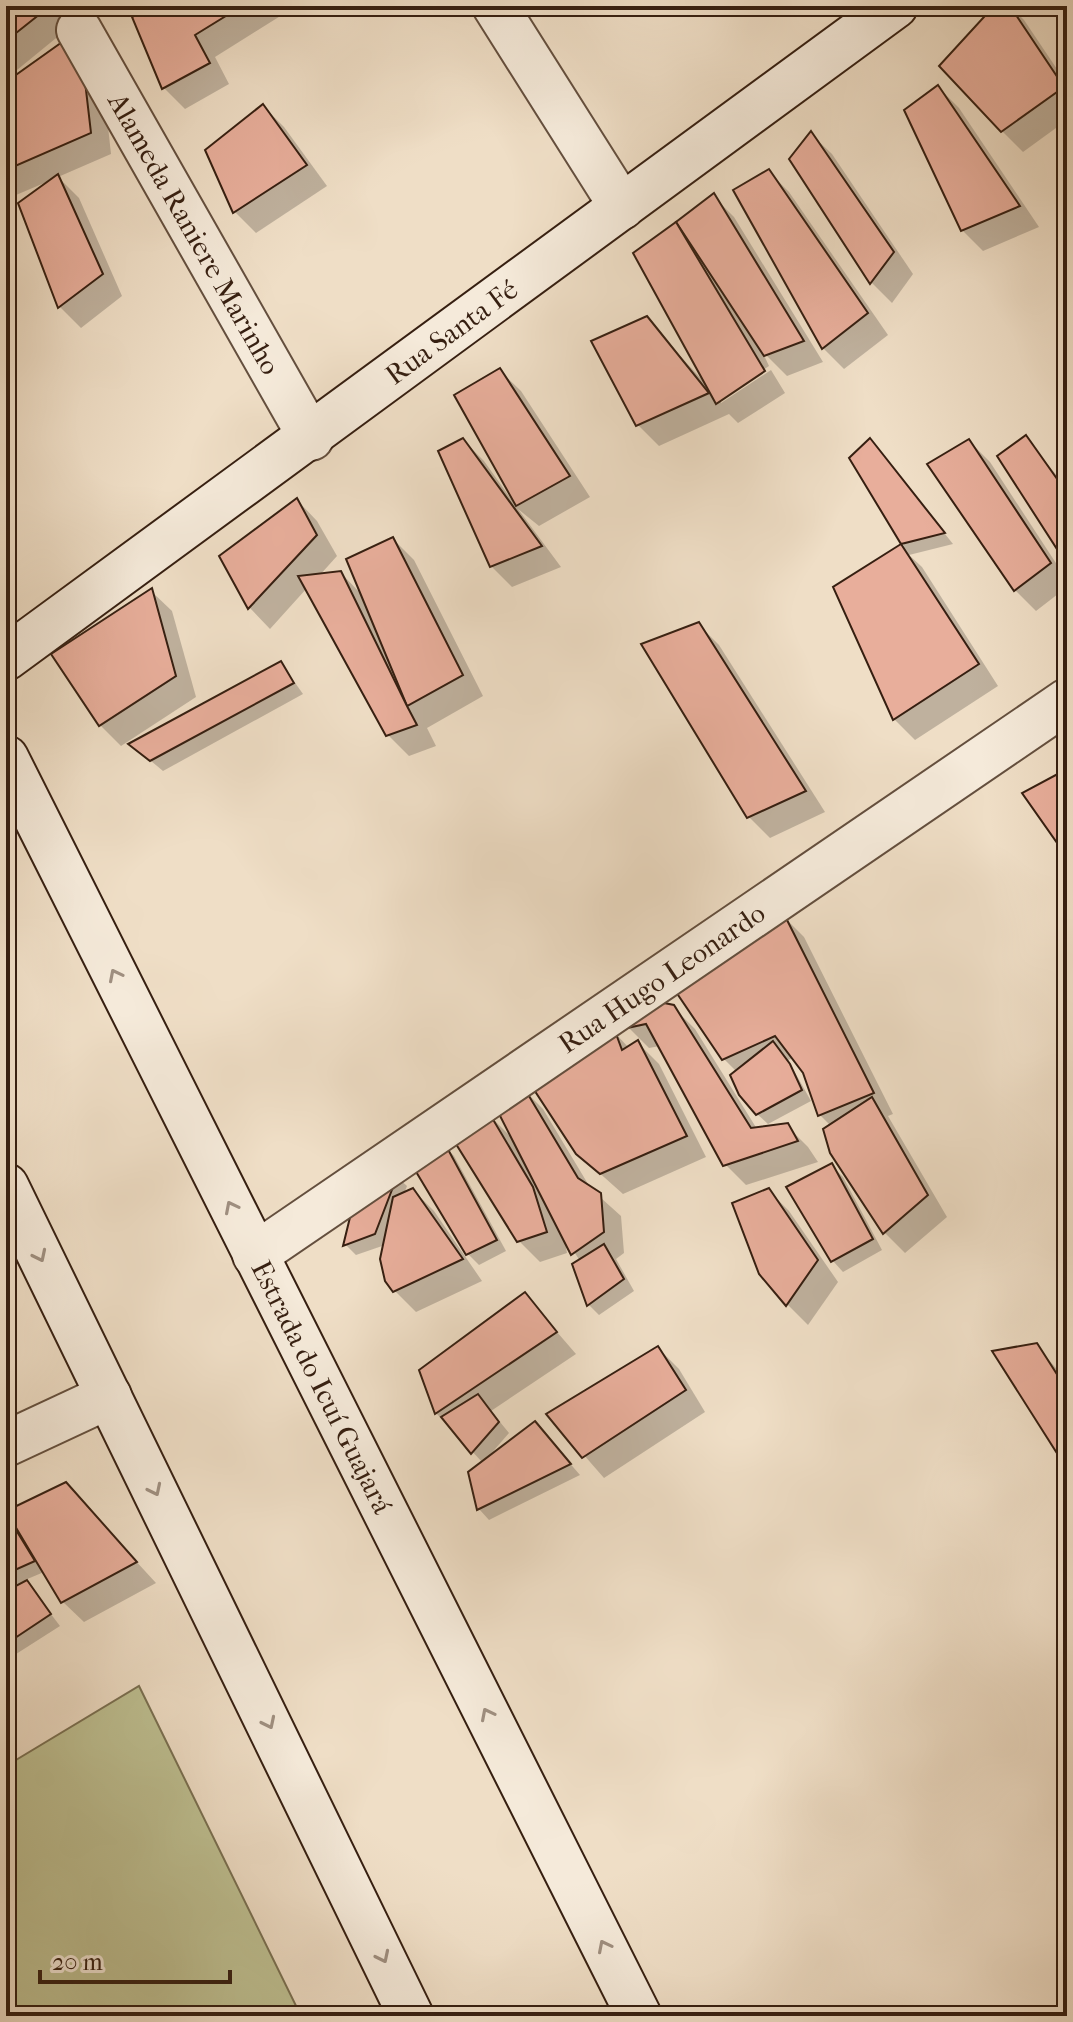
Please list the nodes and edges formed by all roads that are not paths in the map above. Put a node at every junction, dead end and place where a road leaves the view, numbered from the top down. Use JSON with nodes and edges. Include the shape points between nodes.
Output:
{"nodes":[{"id":1,"x":495,"y":6,"type":"edge"},
{"id":2,"x":895,"y":6,"type":"edge"},
{"id":3,"x":79,"y":30,"type":"dead end"},
{"id":4,"x":622,"y":207,"type":"junction"},
{"id":5,"x":311,"y":438,"type":"junction"},
{"id":6,"x":6,"y":658,"type":"edge"},
{"id":7,"x":1067,"y":701,"type":"edge"},
{"id":8,"x":6,"y":758,"type":"edge"},
{"id":9,"x":6,"y":1186,"type":"edge"},
{"id":10,"x":255,"y":1255,"type":"junction"},
{"id":11,"x":109,"y":1396,"type":"junction"},
{"id":12,"x":6,"y":1444,"type":"edge"},
{"id":13,"x":411,"y":2016,"type":"edge"},
{"id":14,"x":639,"y":2016,"type":"edge"}],
"edges":[{"from":1,"to":4,"type":"street"},
{"from":2,"to":4,"type":"street","name":"Rua Santa Fé"},
{"from":3,"to":5,"type":"street","name":"Alameda Raniere Marinho"},
{"from":4,"to":5,"type":"street","name":"Rua Santa Fé"},
{"from":5,"to":6,"type":"street","name":"Rua Santa Fé"},
{"from":7,"to":10,"type":"street","name":"Rua Hugo Leonardo"},
{"from":10,"to":8,"type":"street","name":"Estrada do Icuí Guajará","one_way":true},
{"from":9,"to":11,"type":"street","one_way":true},
{"from":14,"to":10,"type":"street","name":"Estrada do Icuí Guajará","one_way":true},
{"from":11,"to":12,"type":"street"},
{"from":11,"to":13,"type":"street","one_way":true}]}
